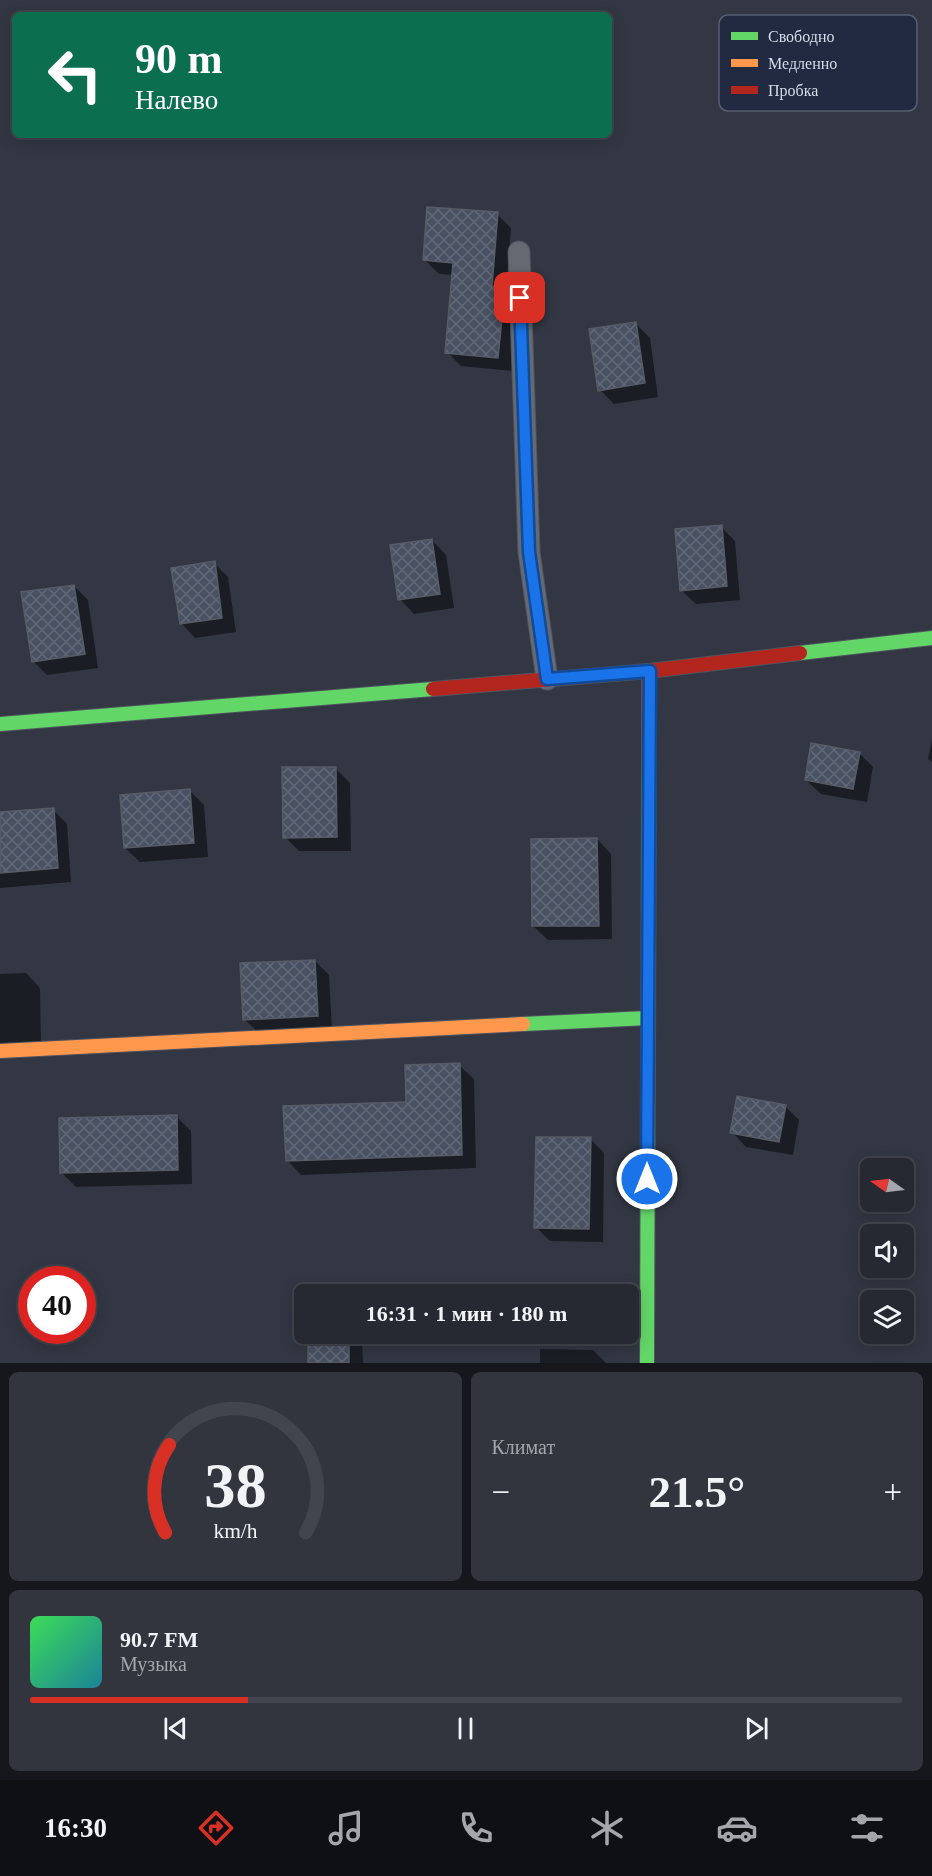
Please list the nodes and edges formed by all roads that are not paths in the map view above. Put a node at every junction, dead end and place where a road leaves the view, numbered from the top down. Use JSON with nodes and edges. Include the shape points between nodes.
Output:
{"nodes":[{"id":1,"x":519,"y":252,"type":"dead end"},
{"id":2,"x":932,"y":638,"type":"edge"},
{"id":3,"x":650,"y":671,"type":"junction"},
{"id":4,"x":547,"y":679,"type":"junction"},
{"id":5,"x":0,"y":724,"type":"edge"},
{"id":6,"x":648,"y":1018,"type":"junction"},
{"id":7,"x":0,"y":1051,"type":"edge"},
{"id":8,"x":646,"y":1363,"type":"edge"}],
"edges":[{"from":1,"to":4,"type":"lane","via":[[529,552]]},
{"from":2,"to":3,"type":"street"},
{"from":3,"to":4,"type":"street"},
{"from":3,"to":6,"type":"street"},
{"from":4,"to":5,"type":"street"},
{"from":6,"to":7,"type":"street"},
{"from":6,"to":8,"type":"street"}]}
